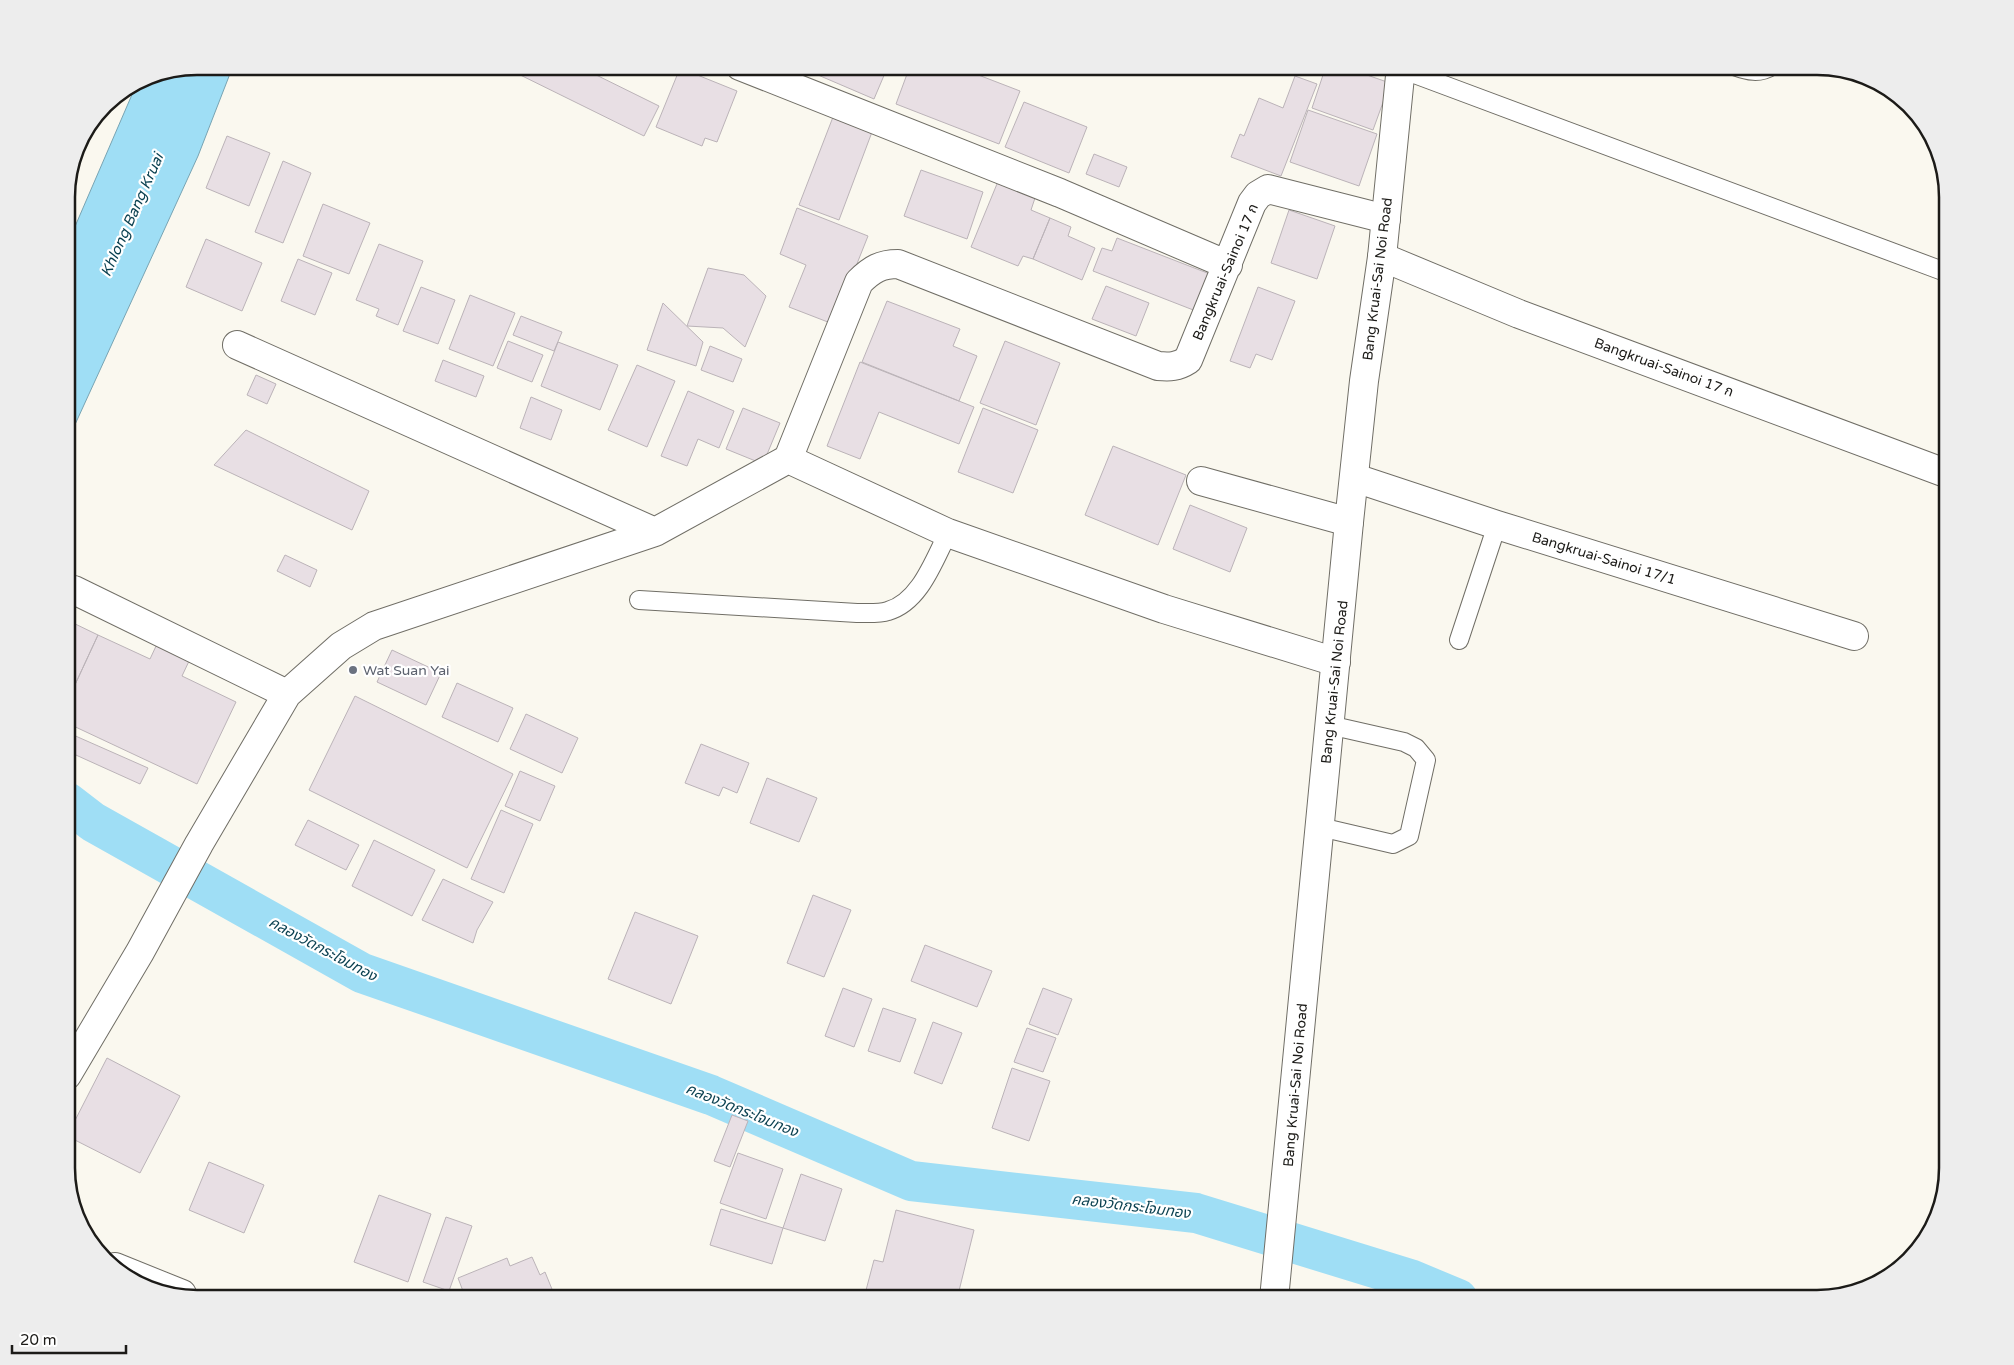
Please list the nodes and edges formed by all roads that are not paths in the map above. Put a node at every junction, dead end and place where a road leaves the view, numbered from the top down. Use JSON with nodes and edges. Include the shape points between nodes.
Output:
{"nodes":[{"id":1,"x":763,"y":75,"type":"edge"},
{"id":2,"x":1400,"y":75,"type":"edge"},
{"id":3,"x":1420,"y":75,"type":"edge"},
{"id":4,"x":1386,"y":220,"type":"junction"},
{"id":5,"x":1382,"y":257,"type":"junction"},
{"id":6,"x":1228,"y":265,"type":"junction"},
{"id":7,"x":1939,"y":270,"type":"edge"},
{"id":8,"x":237,"y":345,"type":"dead end"},
{"id":9,"x":788,"y":459,"type":"junction"},
{"id":10,"x":1939,"y":471,"type":"edge"},
{"id":11,"x":1355,"y":478,"type":"junction"},
{"id":12,"x":1201,"y":481,"type":"dead end"},
{"id":13,"x":1349,"y":522,"type":"junction"},
{"id":14,"x":1497,"y":525,"type":"junction"},
{"id":15,"x":655,"y":532,"type":"junction"},
{"id":16,"x":948,"y":533,"type":"junction"},
{"id":17,"x":75,"y":590,"type":"edge"},
{"id":18,"x":639,"y":600,"type":"dead end"},
{"id":19,"x":1854,"y":636,"type":"dead end"},
{"id":20,"x":1459,"y":640,"type":"dead end"},
{"id":21,"x":1336,"y":662,"type":"junction"},
{"id":22,"x":287,"y":694,"type":"junction"},
{"id":23,"x":1329,"y":725,"type":"junction"},
{"id":24,"x":1320,"y":827,"type":"junction"},
{"id":25,"x":75,"y":1060,"type":"edge"},
{"id":26,"x":1275,"y":1289,"type":"edge"}],
"edges":[{"from":1,"to":6,"type":"street","via":[[1060,192]]},
{"from":2,"to":4,"type":"street","name":"Bang Kruai-Sai Noi Road"},
{"from":3,"to":7,"type":"lane"},
{"from":4,"to":5,"type":"street","name":"Bang Kruai-Sai Noi Road"},
{"from":4,"to":6,"type":"street","name":"Bangkruai-Sainoi 17 ก","via":[[1268,189],[1252,203]]},
{"from":5,"to":10,"type":"street","name":"Bangkruai-Sainoi 17 ก","via":[[1519,314]]},
{"from":5,"to":11,"type":"street","name":"Bang Kruai-Sai Noi Road","via":[[1364,381]]},
{"from":6,"to":9,"type":"street","name":"Bangkruai-Sainoi 17 ก","via":[[1188,360],[1178,366],[1158,366],[898,264],[878,266],[860,282]]},
{"from":8,"to":15,"type":"street"},
{"from":9,"to":15,"type":"street"},
{"from":9,"to":16,"type":"street"},
{"from":11,"to":13,"type":"street","name":"Bang Kruai-Sai Noi Road"},
{"from":11,"to":14,"type":"street","name":"Bangkruai-Sainoi 17/1"},
{"from":12,"to":13,"type":"street"},
{"from":13,"to":21,"type":"street","name":"Bang Kruai-Sai Noi Road"},
{"from":14,"to":19,"type":"street","name":"Bangkruai-Sainoi 17/1"},
{"from":14,"to":20,"type":"lane"},
{"from":15,"to":22,"type":"street","via":[[374,626],[342,646]]},
{"from":16,"to":18,"type":"lane","via":[[922,584],[907,602],[888,612]]},
{"from":16,"to":21,"type":"street","via":[[1164,609]]},
{"from":17,"to":22,"type":"street"},
{"from":21,"to":23,"type":"street","name":"Bang Kruai-Sai Noi Road"},
{"from":22,"to":25,"type":"street"},
{"from":23,"to":24,"type":"street","name":"Bang Kruai-Sai Noi Road"},
{"from":23,"to":24,"type":"lane","via":[[1404,742],[1416,748],[1426,760],[1409,836],[1393,844]]},
{"from":24,"to":26,"type":"street","name":"Bang Kruai-Sai Noi Road"}]}
